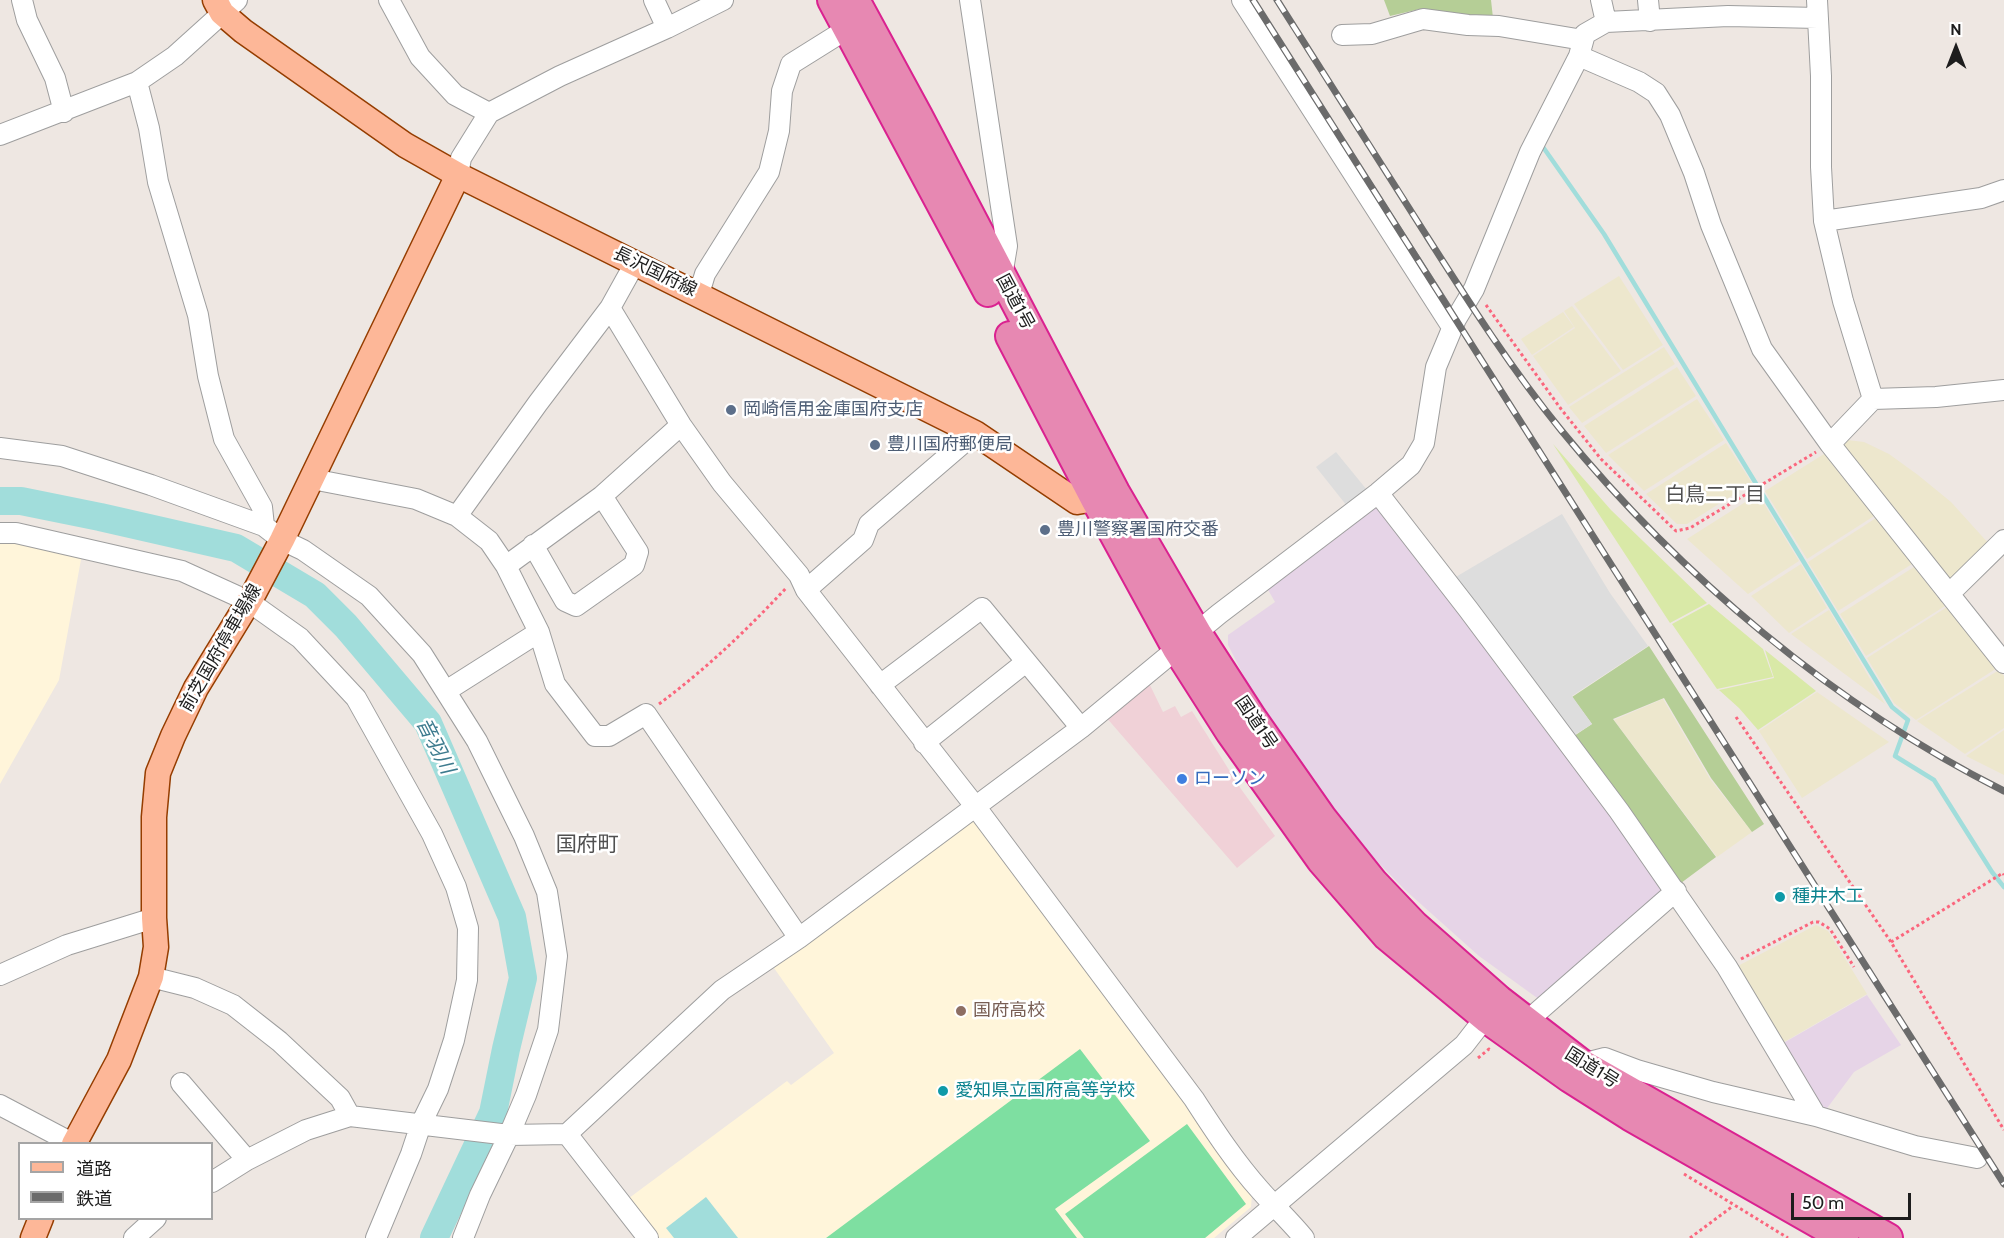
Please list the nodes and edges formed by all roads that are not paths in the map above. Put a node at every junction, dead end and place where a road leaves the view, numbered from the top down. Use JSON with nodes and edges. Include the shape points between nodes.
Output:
{"nodes":[{"id":1,"x":22,"y":0,"type":"edge"},
{"id":2,"x":389,"y":0,"type":"edge"},
{"id":3,"x":654,"y":0,"type":"edge"},
{"id":4,"x":723,"y":0,"type":"edge"},
{"id":5,"x":832,"y":0,"type":"edge"},
{"id":6,"x":855,"y":0,"type":"edge"},
{"id":7,"x":970,"y":0,"type":"edge"},
{"id":8,"x":1242,"y":0,"type":"edge"},
{"id":9,"x":1601,"y":0,"type":"edge"},
{"id":10,"x":1648,"y":0,"type":"edge"},
{"id":11,"x":225,"y":4,"type":"edge"},
{"id":12,"x":1733,"y":8,"type":"edge"},
{"id":13,"x":1817,"y":9,"type":"edge"},
{"id":14,"x":1650,"y":21,"type":"junction"},
{"id":15,"x":1606,"y":22,"type":"junction"},
{"id":16,"x":667,"y":28,"type":"junction"},
{"id":17,"x":847,"y":29,"type":"junction"},
{"id":18,"x":1342,"y":35,"type":"dead end"},
{"id":19,"x":1581,"y":48,"type":"junction"},
{"id":20,"x":137,"y":82,"type":"junction"},
{"id":21,"x":64,"y":112,"type":"junction"},
{"id":22,"x":489,"y":114,"type":"junction"},
{"id":23,"x":0,"y":135,"type":"edge"},
{"id":24,"x":458,"y":175,"type":"junction"},
{"id":25,"x":2004,"y":190,"type":"edge"},
{"id":26,"x":1824,"y":221,"type":"junction"},
{"id":27,"x":635,"y":263,"type":"junction"},
{"id":28,"x":1002,"y":276,"type":"junction"},
{"id":29,"x":699,"y":294,"type":"junction"},
{"id":30,"x":609,"y":308,"type":"junction"},
{"id":31,"x":1452,"y":327,"type":"junction"},
{"id":32,"x":2004,"y":390,"type":"edge"},
{"id":33,"x":1873,"y":399,"type":"junction"},
{"id":34,"x":681,"y":425,"type":"junction"},
{"id":35,"x":975,"y":433,"type":"junction"},
{"id":36,"x":1830,"y":444,"type":"junction"},
{"id":37,"x":0,"y":448,"type":"edge"},
{"id":38,"x":312,"y":479,"type":"junction"},
{"id":39,"x":1378,"y":493,"type":"junction"},
{"id":40,"x":602,"y":496,"type":"junction"},
{"id":41,"x":1105,"y":496,"type":"junction"},
{"id":42,"x":457,"y":516,"type":"junction"},
{"id":43,"x":0,"y":533,"type":"edge"},
{"id":44,"x":273,"y":533,"type":"junction"},
{"id":45,"x":2004,"y":540,"type":"edge"},
{"id":46,"x":533,"y":545,"type":"junction"},
{"id":47,"x":506,"y":566,"type":"junction"},
{"id":48,"x":803,"y":583,"type":"junction"},
{"id":49,"x":1948,"y":594,"type":"junction"},
{"id":50,"x":251,"y":597,"type":"junction"},
{"id":51,"x":538,"y":632,"type":"junction"},
{"id":52,"x":1187,"y":641,"type":"junction"},
{"id":53,"x":1026,"y":662,"type":"junction"},
{"id":54,"x":2004,"y":663,"type":"edge"},
{"id":55,"x":880,"y":685,"type":"junction"},
{"id":56,"x":446,"y":691,"type":"junction"},
{"id":57,"x":1081,"y":728,"type":"junction"},
{"id":58,"x":924,"y":743,"type":"junction"},
{"id":59,"x":975,"y":806,"type":"junction"},
{"id":60,"x":1676,"y":891,"type":"junction"},
{"id":61,"x":154,"y":918,"type":"junction"},
{"id":62,"x":799,"y":938,"type":"junction"},
{"id":63,"x":0,"y":975,"type":"edge"},
{"id":64,"x":151,"y":977,"type":"junction"},
{"id":65,"x":1492,"y":1009,"type":"junction"},
{"id":66,"x":1526,"y":1022,"type":"junction"},
{"id":67,"x":1582,"y":1064,"type":"junction"},
{"id":68,"x":181,"y":1083,"type":"dead end"},
{"id":69,"x":0,"y":1106,"type":"edge"},
{"id":70,"x":350,"y":1116,"type":"junction"},
{"id":71,"x":1816,"y":1116,"type":"junction"},
{"id":72,"x":425,"y":1125,"type":"junction"},
{"id":73,"x":505,"y":1134,"type":"junction"},
{"id":74,"x":567,"y":1134,"type":"junction"},
{"id":75,"x":72,"y":1142,"type":"edge"},
{"id":76,"x":75,"y":1142,"type":"edge"},
{"id":77,"x":1977,"y":1158,"type":"dead end"},
{"id":78,"x":247,"y":1160,"type":"junction"},
{"id":79,"x":213,"y":1181,"type":"edge"},
{"id":80,"x":1275,"y":1205,"type":"junction"},
{"id":81,"x":40,"y":1220,"type":"edge"},
{"id":82,"x":154,"y":1220,"type":"edge"},
{"id":83,"x":33,"y":1238,"type":"edge"},
{"id":84,"x":134,"y":1238,"type":"edge"},
{"id":85,"x":376,"y":1238,"type":"edge"},
{"id":86,"x":464,"y":1238,"type":"edge"},
{"id":87,"x":648,"y":1238,"type":"edge"},
{"id":88,"x":1236,"y":1238,"type":"edge"},
{"id":89,"x":1304,"y":1238,"type":"edge"},
{"id":90,"x":1844,"y":1238,"type":"edge"},
{"id":91,"x":1888,"y":1238,"type":"edge"}],
"edges":[{"from":1,"to":21,"type":"street","via":[[27,20],[55,78]]},
{"from":2,"to":22,"type":"street","via":[[420,57],[455,95]]},
{"from":3,"to":16,"type":"street"},
{"from":4,"to":16,"type":"street"},
{"from":5,"to":17,"type":"highway","name":"国道1号"},
{"from":6,"to":28,"type":"highway","name":"国道1号"},
{"from":7,"to":28,"type":"street","via":[[1007,246]]},
{"from":8,"to":31,"type":"street"},
{"from":9,"to":15,"type":"street"},
{"from":10,"to":14,"type":"street"},
{"from":11,"to":20,"type":"street","via":[[175,56]]},
{"from":11,"to":24,"type":"main road","name":"長沢国府線","via":[[243,32],[405,145]]},
{"from":12,"to":13,"type":"street"},
{"from":12,"to":14,"type":"street"},
{"from":13,"to":26,"type":"street"},
{"from":14,"to":15,"type":"street"},
{"from":15,"to":19,"type":"street","via":[[1585,34]]},
{"from":16,"to":22,"type":"street","via":[[560,76]]},
{"from":17,"to":29,"type":"street","via":[[791,64],[782,91],[779,131],[769,172],[705,274]]},
{"from":17,"to":41,"type":"highway","name":"国道1号"},
{"from":18,"to":19,"type":"street","via":[[1372,34],[1423,19],[1499,26]]},
{"from":19,"to":31,"type":"street","via":[[1530,152],[1474,289]]},
{"from":19,"to":36,"type":"street","via":[[1656,93],[1670,115],[1762,349]]},
{"from":20,"to":21,"type":"street"},
{"from":20,"to":44,"type":"street","via":[[158,182],[198,315],[224,439]]},
{"from":21,"to":23,"type":"street"},
{"from":22,"to":24,"type":"street","via":[[461,158]]},
{"from":24,"to":27,"type":"main road","name":"長沢国府線"},
{"from":24,"to":38,"type":"main road","name":"前芝国府停車場線"},
{"from":25,"to":26,"type":"street","via":[[1981,198]]},
{"from":26,"to":33,"type":"street"},
{"from":27,"to":29,"type":"main road","name":"長沢国府線"},
{"from":27,"to":30,"type":"street"},
{"from":28,"to":41,"type":"highway","name":"国道1号"},
{"from":29,"to":35,"type":"main road","name":"長沢国府線"},
{"from":30,"to":34,"type":"street"},
{"from":30,"to":42,"type":"street"},
{"from":31,"to":39,"type":"street","via":[[1436,367],[1424,443],[1411,465]]},
{"from":32,"to":33,"type":"street"},
{"from":33,"to":36,"type":"street"},
{"from":34,"to":40,"type":"street"},
{"from":34,"to":48,"type":"street"},
{"from":35,"to":41,"type":"main road","name":"長沢国府線","via":[[1077,502]]},
{"from":35,"to":48,"type":"street","via":[[869,524],[863,540]]},
{"from":36,"to":49,"type":"street"},
{"from":37,"to":44,"type":"street","via":[[62,456],[151,484]]},
{"from":38,"to":42,"type":"street","via":[[416,499]]},
{"from":38,"to":44,"type":"main road","name":"前芝国府停車場線"},
{"from":39,"to":52,"type":"street"},
{"from":39,"to":60,"type":"street"},
{"from":40,"to":46,"type":"street"},
{"from":40,"to":46,"type":"street","via":[[638,552],[634,565],[615,579],[576,606],[566,601]]},
{"from":41,"to":52,"type":"highway","name":"国道1号"},
{"from":42,"to":47,"type":"street","via":[[489,541]]},
{"from":43,"to":50,"type":"street","via":[[88,548],[182,571]]},
{"from":44,"to":50,"type":"main road","name":"前芝国府停車場線"},
{"from":44,"to":56,"type":"street","via":[[369,596],[423,654]]},
{"from":45,"to":49,"type":"street"},
{"from":46,"to":47,"type":"street"},
{"from":47,"to":51,"type":"street"},
{"from":48,"to":55,"type":"street"},
{"from":49,"to":54,"type":"street"},
{"from":50,"to":61,"type":"main road","name":"前芝国府停車場線","via":[[196,688],[158,773]]},
{"from":50,"to":72,"type":"street","via":[[300,638],[356,698],[432,834],[456,887],[468,928],[467,980],[454,1040]]},
{"from":51,"to":56,"type":"street"},
{"from":51,"to":62,"type":"street","via":[[555,684],[595,736],[609,736],[646,714]]},
{"from":52,"to":57,"type":"street"},
{"from":52,"to":65,"type":"highway","name":"国道1号","via":[[1252,718],[1372,882]]},
{"from":53,"to":55,"type":"street","via":[[982,608]]},
{"from":53,"to":57,"type":"street"},
{"from":53,"to":58,"type":"street"},
{"from":55,"to":58,"type":"street"},
{"from":56,"to":73,"type":"street","via":[[477,741],[525,836],[547,892],[557,956],[548,1030],[526,1095]]},
{"from":57,"to":59,"type":"street"},
{"from":58,"to":59,"type":"street"},
{"from":59,"to":62,"type":"street"},
{"from":59,"to":80,"type":"street","via":[[1213,1128]]},
{"from":60,"to":66,"type":"street"},
{"from":60,"to":71,"type":"street","via":[[1727,967]]},
{"from":61,"to":63,"type":"street","via":[[67,945]]},
{"from":61,"to":64,"type":"main road","name":"前芝国府停車場線","via":[[156,948]]},
{"from":62,"to":74,"type":"street","via":[[722,990]]},
{"from":64,"to":70,"type":"street","via":[[195,988],[233,1005],[279,1041],[340,1098]]},
{"from":64,"to":76,"type":"main road","name":"前芝国府停車場線","via":[[119,1060]]},
{"from":65,"to":66,"type":"highway","name":"国道1号"},
{"from":65,"to":80,"type":"street","via":[[1464,1045]]},
{"from":65,"to":90,"type":"highway","name":"国道1号","via":[[1570,1078]]},
{"from":66,"to":67,"type":"highway","name":"国道1号"},
{"from":67,"to":71,"type":"street","via":[[1605,1058],[1713,1092]]},
{"from":67,"to":91,"type":"highway","name":"国道1号"},
{"from":68,"to":78,"type":"street"},
{"from":69,"to":75,"type":"street"},
{"from":70,"to":72,"type":"street"},
{"from":70,"to":78,"type":"street","via":[[306,1130]]},
{"from":71,"to":77,"type":"street","via":[[1915,1146]]},
{"from":72,"to":73,"type":"street"},
{"from":72,"to":85,"type":"street"},
{"from":73,"to":74,"type":"street"},
{"from":73,"to":86,"type":"street"},
{"from":74,"to":87,"type":"street"},
{"from":78,"to":79,"type":"street"},
{"from":80,"to":88,"type":"street"},
{"from":80,"to":89,"type":"street"},
{"from":81,"to":83,"type":"main road"},
{"from":82,"to":84,"type":"street"}]}
